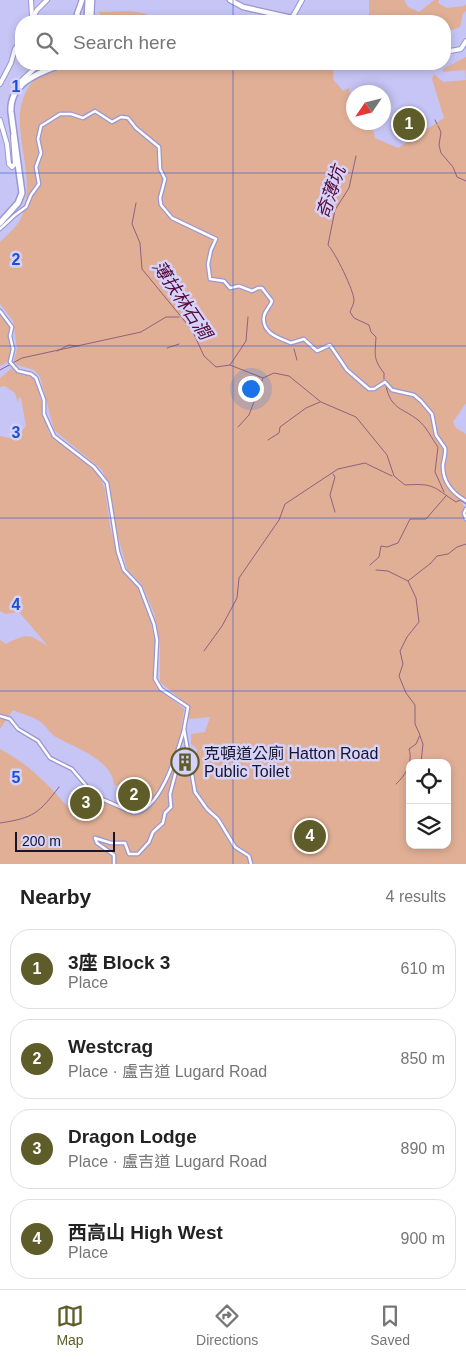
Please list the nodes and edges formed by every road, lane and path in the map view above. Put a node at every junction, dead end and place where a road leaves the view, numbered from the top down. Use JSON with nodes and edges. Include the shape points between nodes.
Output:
{"nodes":[{"id":1,"x":31,"y":0,"type":"edge"},
{"id":2,"x":48,"y":0,"type":"edge"},
{"id":3,"x":82,"y":0,"type":"edge"},
{"id":4,"x":88,"y":0,"type":"edge"},
{"id":5,"x":92,"y":0,"type":"edge"},
{"id":6,"x":230,"y":0,"type":"edge"},
{"id":7,"x":302,"y":0,"type":"edge"},
{"id":8,"x":32,"y":15,"type":"edge"},
{"id":9,"x":35,"y":15,"type":"edge"},
{"id":10,"x":77,"y":15,"type":"edge"},
{"id":11,"x":87,"y":15,"type":"edge"},
{"id":12,"x":91,"y":15,"type":"edge"},
{"id":13,"x":273,"y":15,"type":"edge"},
{"id":14,"x":296,"y":15,"type":"edge"},
{"id":15,"x":466,"y":41,"type":"edge"},
{"id":16,"x":15,"y":49,"type":"edge"},
{"id":17,"x":451,"y":51,"type":"edge"},
{"id":18,"x":35,"y":70,"type":"edge"},
{"id":19,"x":47,"y":70,"type":"edge"},
{"id":20,"x":0,"y":84,"type":"edge"},
{"id":21,"x":20,"y":87,"type":"junction"},
{"id":22,"x":0,"y":120,"type":"edge"},
{"id":23,"x":14,"y":133,"type":"junction"},
{"id":24,"x":0,"y":223,"type":"edge"},
{"id":25,"x":0,"y":230,"type":"edge"},
{"id":26,"x":0,"y":311,"type":"edge"},
{"id":27,"x":466,"y":501,"type":"edge"},
{"id":28,"x":465,"y":510,"type":"edge"},
{"id":29,"x":466,"y":519,"type":"edge"},
{"id":30,"x":0,"y":716,"type":"edge"},
{"id":31,"x":184,"y":729,"type":"junction"},
{"id":32,"x":188,"y":752,"type":"junction"},
{"id":33,"x":114,"y":864,"type":"edge"},
{"id":34,"x":251,"y":864,"type":"edge"}],
"edges":[{"from":1,"to":8,"type":"street"},
{"from":2,"to":9,"type":"street"},
{"from":3,"to":10,"type":"street"},
{"from":4,"to":11,"type":"main road"},
{"from":5,"to":12,"type":"street"},
{"from":6,"to":13,"type":"street","via":[[243,8]]},
{"from":7,"to":14,"type":"street"},
{"from":15,"to":17,"type":"street","via":[[461,49]]},
{"from":16,"to":20,"type":"street"},
{"from":18,"to":21,"type":"street","via":[[27,74],[19,83]]},
{"from":19,"to":21,"type":"main road","via":[[33,75]]},
{"from":21,"to":23,"type":"main road","via":[[10,106]]},
{"from":22,"to":23,"type":"street","via":[[11,166],[15,165]]},
{"from":23,"to":24,"type":"main road","via":[[22,193],[18,203]]},
{"from":25,"to":27,"type":"street","via":[[26,207],[39,185],[36,167],[41,153],[38,137],[42,124],[58,115],[71,114],[83,118],[95,111],[112,122],[128,118],[159,146],[160,169],[165,179],[160,200],[162,206],[172,218],[216,239],[210,250],[210,278],[224,281],[230,288],[239,286],[251,291],[262,288],[272,301],[264,316],[271,334],[291,343],[304,338],[317,352],[330,345],[347,370],[369,389],[374,390],[385,382],[394,390],[418,398],[432,414],[436,435],[445,448],[443,468],[446,481],[456,495]]},
{"from":26,"to":31,"type":"street","via":[[12,327],[10,362],[13,368],[36,378],[44,400],[44,414],[54,436],[94,467],[107,484],[124,570],[140,587],[154,624],[157,640],[155,679],[161,689],[188,706]]},
{"from":28,"to":29,"type":"street"},
{"from":30,"to":31,"type":"street","via":[[10,719],[18,729],[39,742],[49,757],[73,770],[94,796],[134,813],[149,805],[171,771]]},
{"from":31,"to":32,"type":"street"},
{"from":32,"to":33,"type":"street","via":[[180,759],[175,773],[170,794],[171,808],[138,854],[128,854],[125,843],[95,838],[114,855]]},
{"from":32,"to":34,"type":"street","via":[[197,796],[218,818],[235,847],[249,856]]}]}
